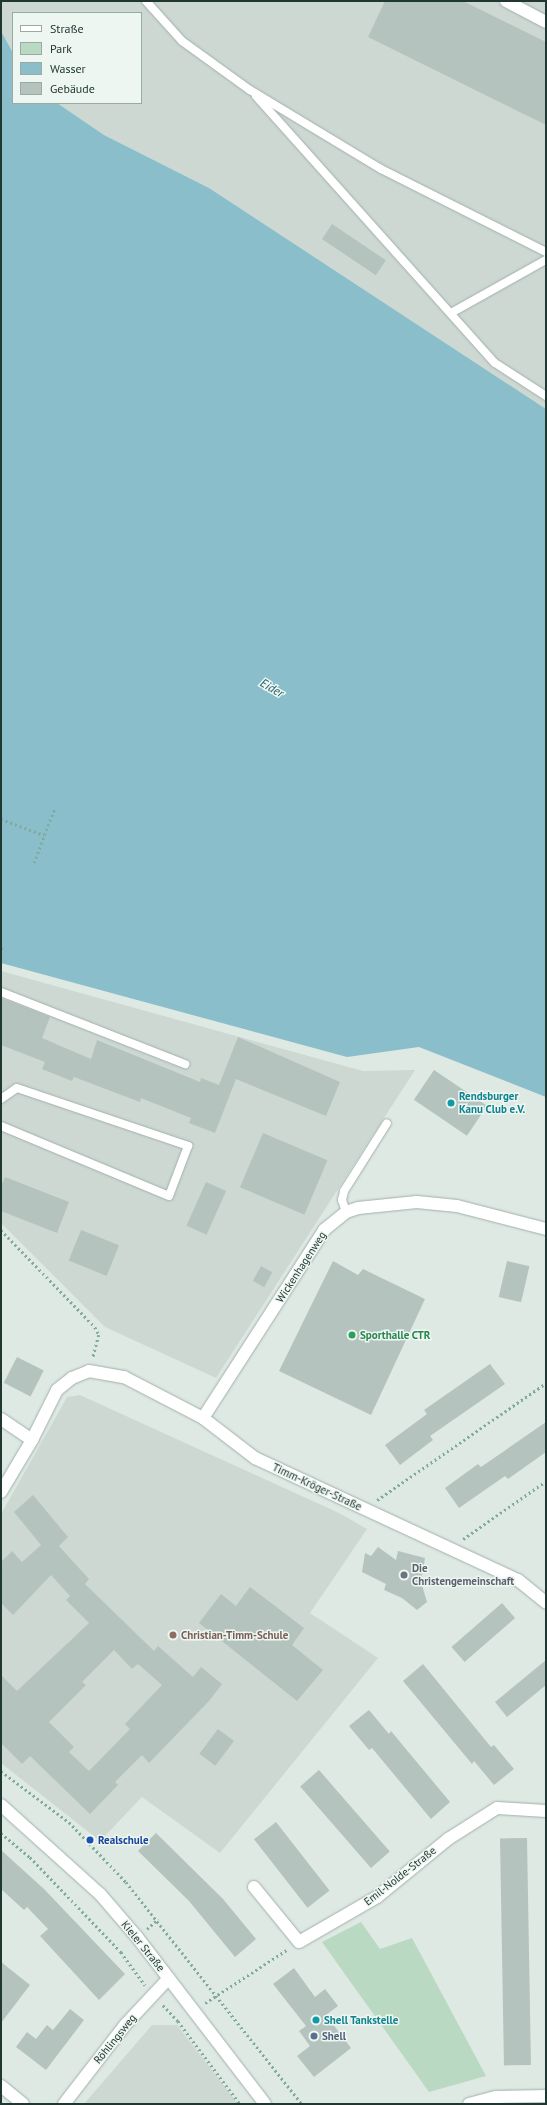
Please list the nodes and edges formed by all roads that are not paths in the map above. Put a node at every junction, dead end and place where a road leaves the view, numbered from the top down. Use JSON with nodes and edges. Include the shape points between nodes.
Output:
{"nodes":[{"id":1,"x":146,"y":1,"type":"edge"},
{"id":2,"x":506,"y":1,"type":"edge"},
{"id":3,"x":546,"y":22,"type":"edge"},
{"id":4,"x":250,"y":90,"type":"junction"},
{"id":5,"x":546,"y":252,"type":"edge"},
{"id":6,"x":546,"y":260,"type":"edge"},
{"id":7,"x":451,"y":314,"type":"junction"},
{"id":8,"x":546,"y":396,"type":"edge"},
{"id":9,"x":1,"y":992,"type":"edge"},
{"id":10,"x":186,"y":1064,"type":"dead end"},
{"id":11,"x":1,"y":1099,"type":"edge"},
{"id":12,"x":387,"y":1123,"type":"dead end"},
{"id":13,"x":1,"y":1126,"type":"edge"},
{"id":14,"x":346,"y":1212,"type":"junction"},
{"id":15,"x":546,"y":1229,"type":"edge"},
{"id":16,"x":203,"y":1418,"type":"junction"},
{"id":17,"x":1,"y":1419,"type":"edge"},
{"id":18,"x":32,"y":1440,"type":"junction"},
{"id":19,"x":1,"y":1492,"type":"edge"},
{"id":20,"x":546,"y":1603,"type":"edge"},
{"id":21,"x":1,"y":1805,"type":"edge"},
{"id":22,"x":546,"y":1811,"type":"edge"},
{"id":23,"x":254,"y":1887,"type":"dead end"},
{"id":24,"x":169,"y":1978,"type":"junction"},
{"id":25,"x":1,"y":2086,"type":"edge"},
{"id":26,"x":542,"y":2099,"type":"edge"},
{"id":27,"x":23,"y":2104,"type":"edge"},
{"id":28,"x":64,"y":2104,"type":"edge"},
{"id":29,"x":265,"y":2104,"type":"edge"},
{"id":30,"x":469,"y":2104,"type":"edge"}],
"edges":[{"from":1,"to":4,"type":"lane","via":[[182,41]]},
{"from":2,"to":3,"type":"street"},
{"from":4,"to":5,"type":"lane","via":[[381,169]]},
{"from":4,"to":7,"type":"lane"},
{"from":6,"to":7,"type":"lane"},
{"from":7,"to":8,"type":"lane","via":[[495,363]]},
{"from":9,"to":10,"type":"lane"},
{"from":11,"to":13,"type":"lane","via":[[17,1088],[188,1146],[169,1196]]},
{"from":12,"to":14,"type":"lane","via":[[344,1191],[342,1200]]},
{"from":14,"to":15,"type":"street","name":"Wickenhagenweg","via":[[358,1208],[417,1202],[457,1206]]},
{"from":14,"to":16,"type":"street","name":"Wickenhagenweg","via":[[324,1230]]},
{"from":16,"to":18,"type":"street","name":"Timm-Kröger-Straße","via":[[124,1377],[89,1371],[72,1378],[57,1390]]},
{"from":16,"to":20,"type":"street","name":"Timm-Kröger-Straße","via":[[255,1458],[518,1580]]},
{"from":17,"to":18,"type":"street"},
{"from":18,"to":19,"type":"street"},
{"from":21,"to":24,"type":"street","name":"Kieler Straße","via":[[100,1894]]},
{"from":22,"to":23,"type":"street","name":"Emil-Nolde-Straße","via":[[497,1808],[448,1839],[377,1897],[299,1942]]},
{"from":24,"to":28,"type":"street","name":"Röhlingsweg","via":[[152,1994]]},
{"from":24,"to":29,"type":"street","name":"Kieler Straße"},
{"from":25,"to":27,"type":"street"},
{"from":26,"to":30,"type":"street","via":[[496,2097]]}]}
